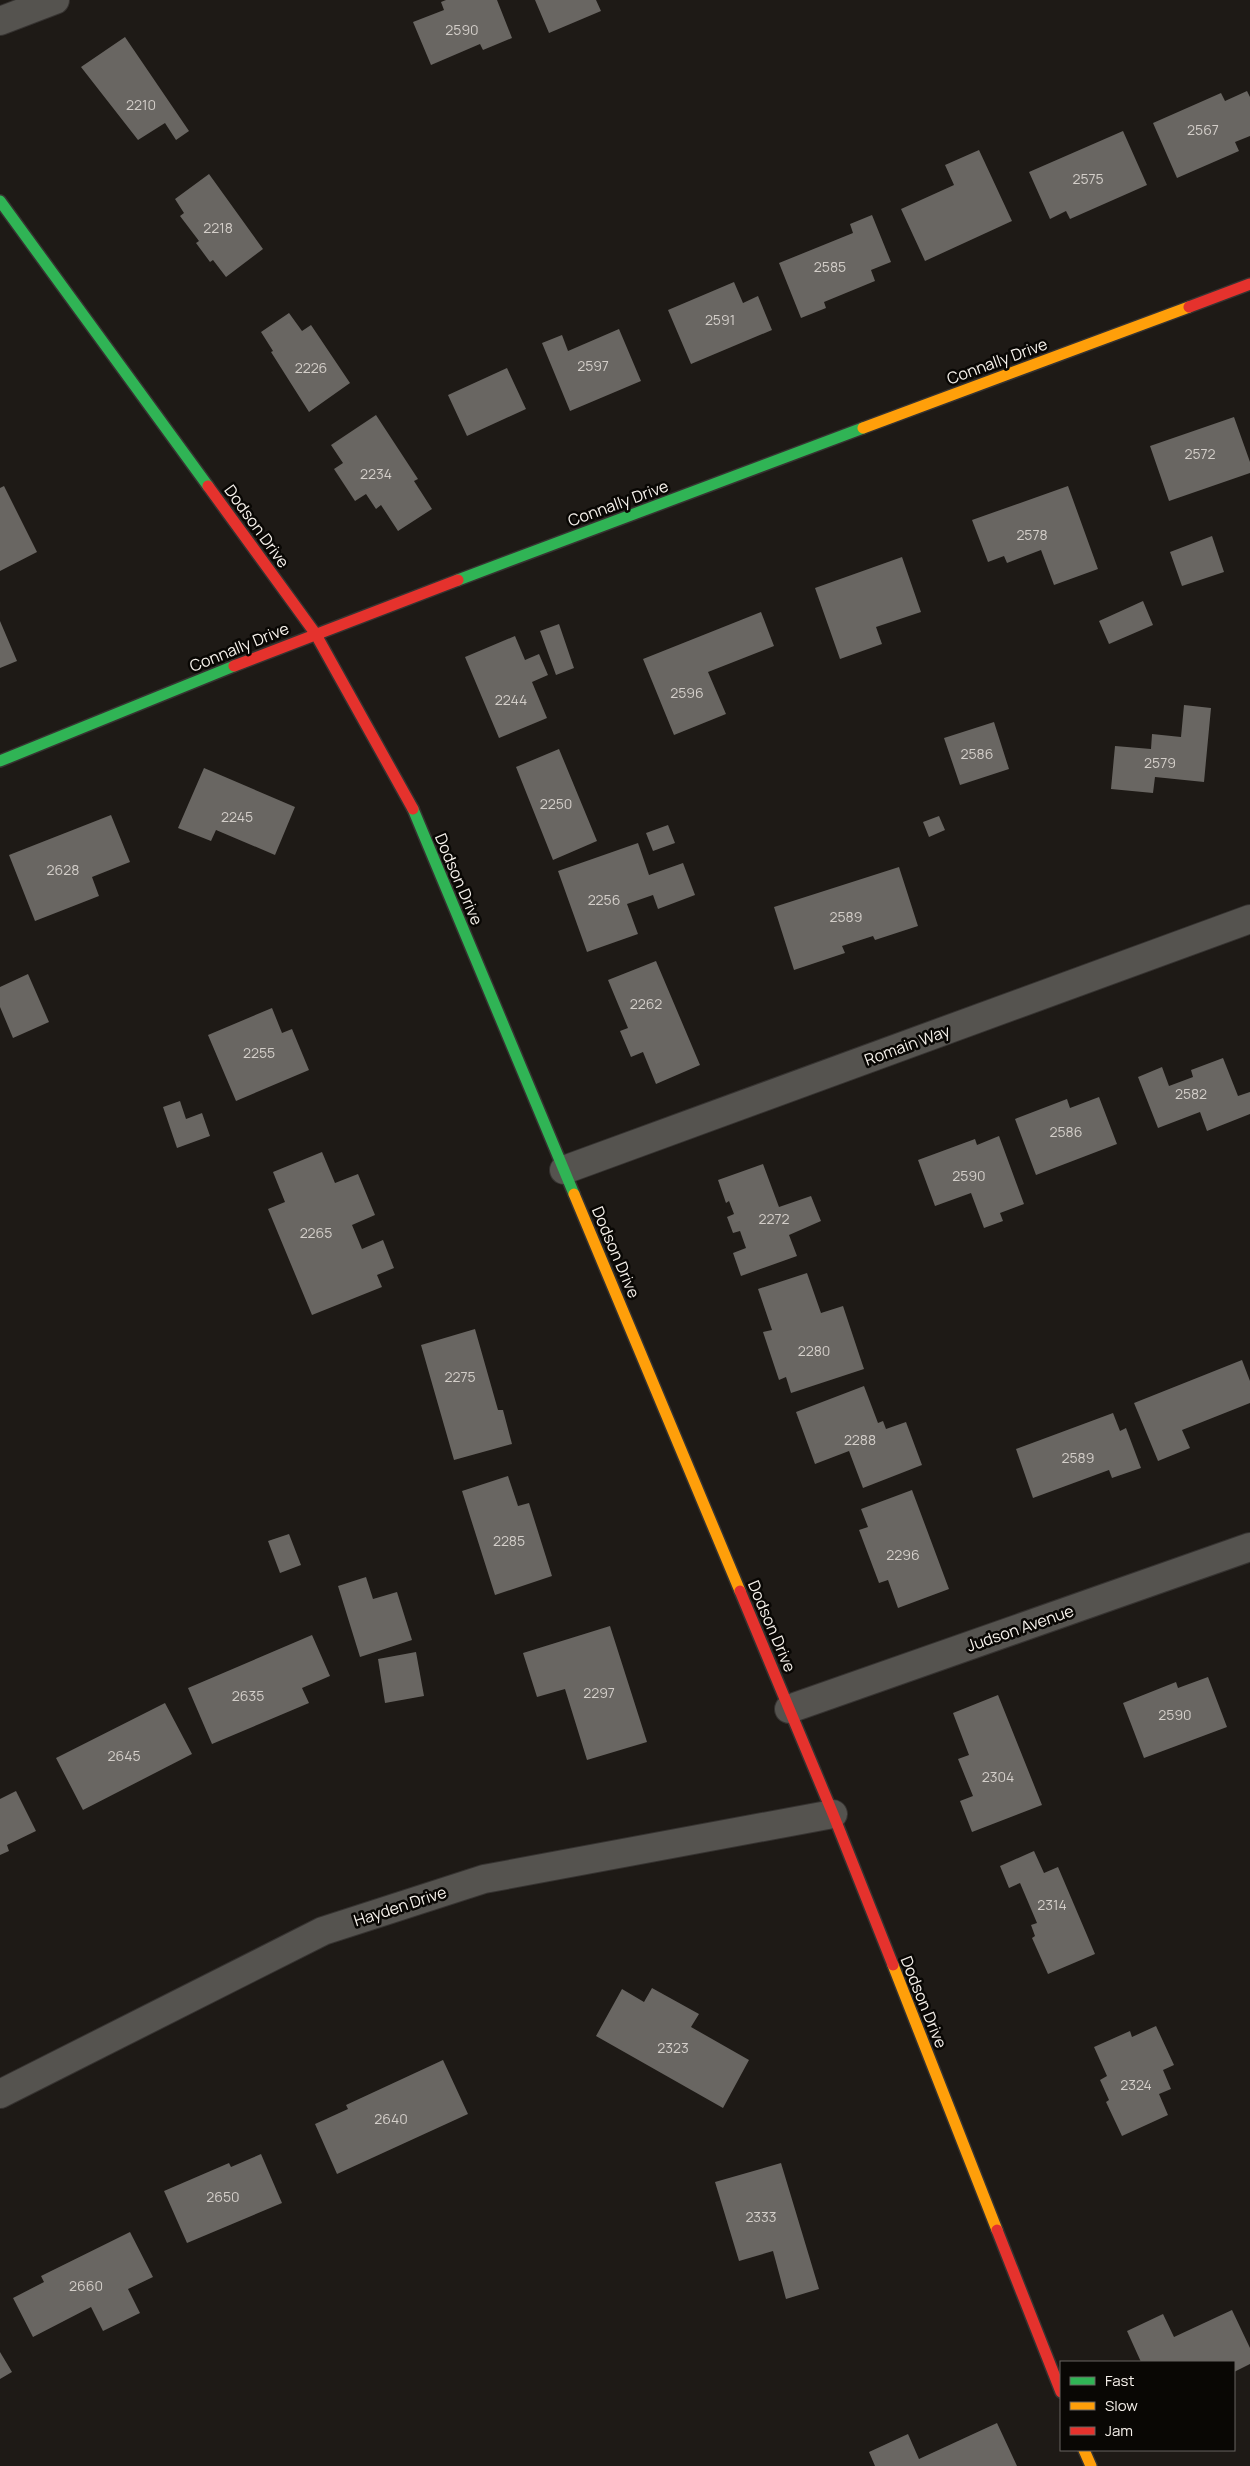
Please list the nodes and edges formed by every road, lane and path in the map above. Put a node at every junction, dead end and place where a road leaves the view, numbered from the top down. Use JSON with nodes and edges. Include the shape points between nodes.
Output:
{"nodes":[{"id":1,"x":56,"y":0,"type":"edge"},
{"id":2,"x":0,"y":21,"type":"edge"},
{"id":3,"x":0,"y":201,"type":"edge"},
{"id":4,"x":1250,"y":284,"type":"edge"},
{"id":5,"x":315,"y":634,"type":"junction"},
{"id":6,"x":0,"y":761,"type":"edge"},
{"id":7,"x":1250,"y":919,"type":"edge"},
{"id":8,"x":564,"y":1170,"type":"junction"},
{"id":9,"x":1250,"y":1547,"type":"edge"},
{"id":10,"x":789,"y":1709,"type":"junction"},
{"id":11,"x":832,"y":1814,"type":"junction"},
{"id":12,"x":0,"y":2094,"type":"edge"},
{"id":13,"x":1060,"y":2389,"type":"edge"},
{"id":14,"x":1084,"y":2451,"type":"edge"},
{"id":15,"x":1090,"y":2466,"type":"edge"}],
"edges":[{"from":1,"to":2,"type":"street"},
{"from":3,"to":5,"type":"street","name":"Dodson Drive"},
{"from":4,"to":5,"type":"street","name":"Connally Drive"},
{"from":5,"to":6,"type":"street","name":"Connally Drive"},
{"from":5,"to":8,"type":"street","name":"Dodson Drive","via":[[408,798]]},
{"from":7,"to":8,"type":"street","name":"Romain Way"},
{"from":8,"to":10,"type":"street","name":"Dodson Drive"},
{"from":9,"to":10,"type":"street","name":"Judson Avenue"},
{"from":10,"to":11,"type":"street","name":"Dodson Drive"},
{"from":11,"to":12,"type":"street","name":"Hayden Drive","via":[[484,1878],[323,1931]]},
{"from":11,"to":13,"type":"street","name":"Dodson Drive"},
{"from":14,"to":15,"type":"street"}]}
